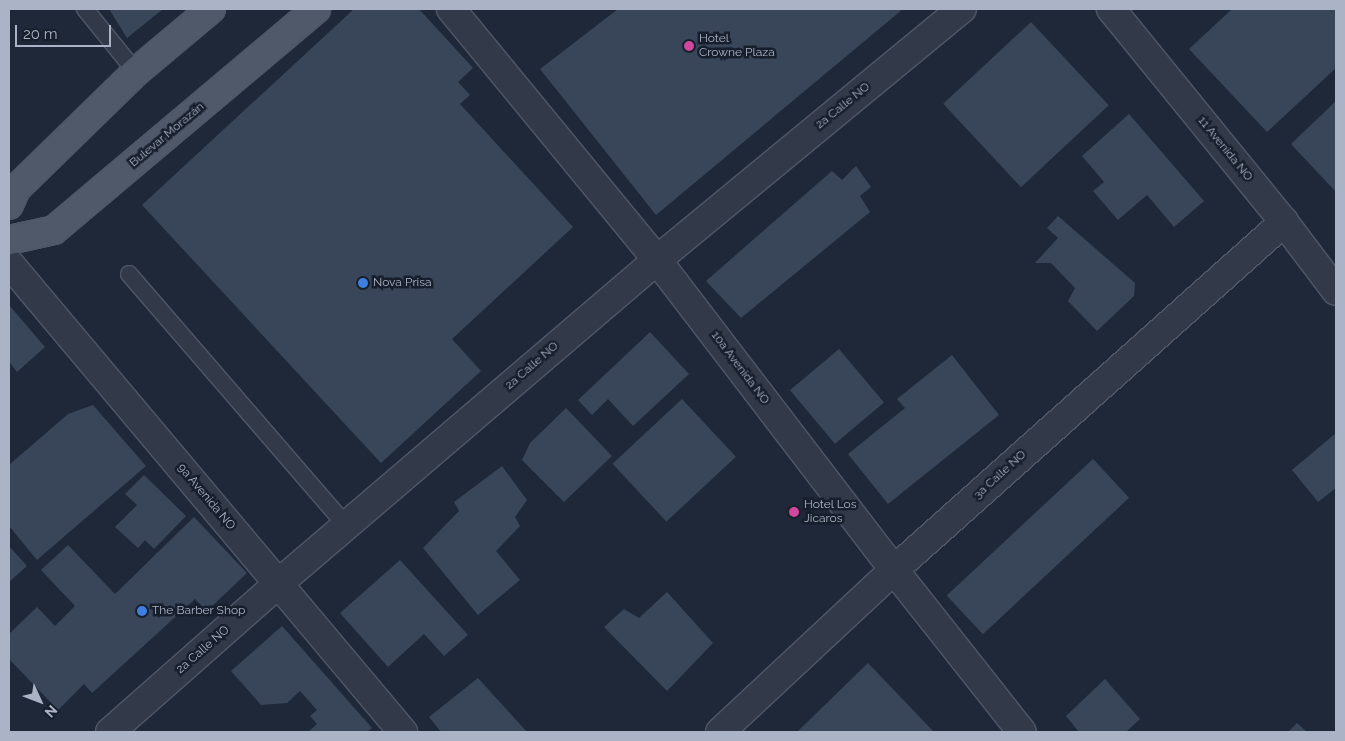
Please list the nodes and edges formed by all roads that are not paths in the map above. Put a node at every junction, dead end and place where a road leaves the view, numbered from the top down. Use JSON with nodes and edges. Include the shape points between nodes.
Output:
{"nodes":[{"id":1,"x":85,"y":9,"type":"edge"},
{"id":2,"x":211,"y":9,"type":"edge"},
{"id":3,"x":316,"y":9,"type":"edge"},
{"id":4,"x":451,"y":9,"type":"edge"},
{"id":5,"x":962,"y":9,"type":"edge"},
{"id":6,"x":1111,"y":9,"type":"edge"},
{"id":7,"x":136,"y":72,"type":"junction"},
{"id":8,"x":9,"y":205,"type":"edge"},
{"id":9,"x":1284,"y":222,"type":"junction"},
{"id":10,"x":9,"y":240,"type":"edge"},
{"id":11,"x":657,"y":260,"type":"junction"},
{"id":12,"x":9,"y":263,"type":"edge"},
{"id":13,"x":129,"y":274,"type":"dead end"},
{"id":14,"x":1336,"y":291,"type":"edge"},
{"id":15,"x":346,"y":526,"type":"junction"},
{"id":16,"x":894,"y":570,"type":"junction"},
{"id":17,"x":279,"y":583,"type":"junction"},
{"id":18,"x":110,"y":732,"type":"edge"},
{"id":19,"x":403,"y":732,"type":"edge"},
{"id":20,"x":720,"y":732,"type":"edge"},
{"id":21,"x":1022,"y":732,"type":"edge"}],
"edges":[{"from":1,"to":7,"type":"lane"},
{"from":2,"to":7,"type":"main road"},
{"from":3,"to":10,"type":"main road","name":"Bulevar Morazán","via":[[54,230]]},
{"from":4,"to":11,"type":"street","name":"10a Avenida NO"},
{"from":5,"to":11,"type":"street","name":"2a Calle NO"},
{"from":6,"to":9,"type":"street","name":"11 Avenida NO"},
{"from":7,"to":8,"type":"main road","via":[[16,189]]},
{"from":9,"to":14,"type":"street","name":"11 Avenida NO"},
{"from":9,"to":16,"type":"street","name":"3a Calle NO"},
{"from":11,"to":15,"type":"street","name":"2a Calle NO"},
{"from":11,"to":16,"type":"street","name":"10a Avenida NO"},
{"from":12,"to":17,"type":"street","name":"9a Avenida NO"},
{"from":13,"to":15,"type":"lane"},
{"from":15,"to":17,"type":"street","name":"2a Calle NO"},
{"from":16,"to":20,"type":"street","name":"3a Calle NO"},
{"from":16,"to":21,"type":"street","name":"10a Avenida NO"},
{"from":17,"to":18,"type":"street","name":"2a Calle NO"},
{"from":17,"to":19,"type":"street","name":"9a Avenida NO"}]}
